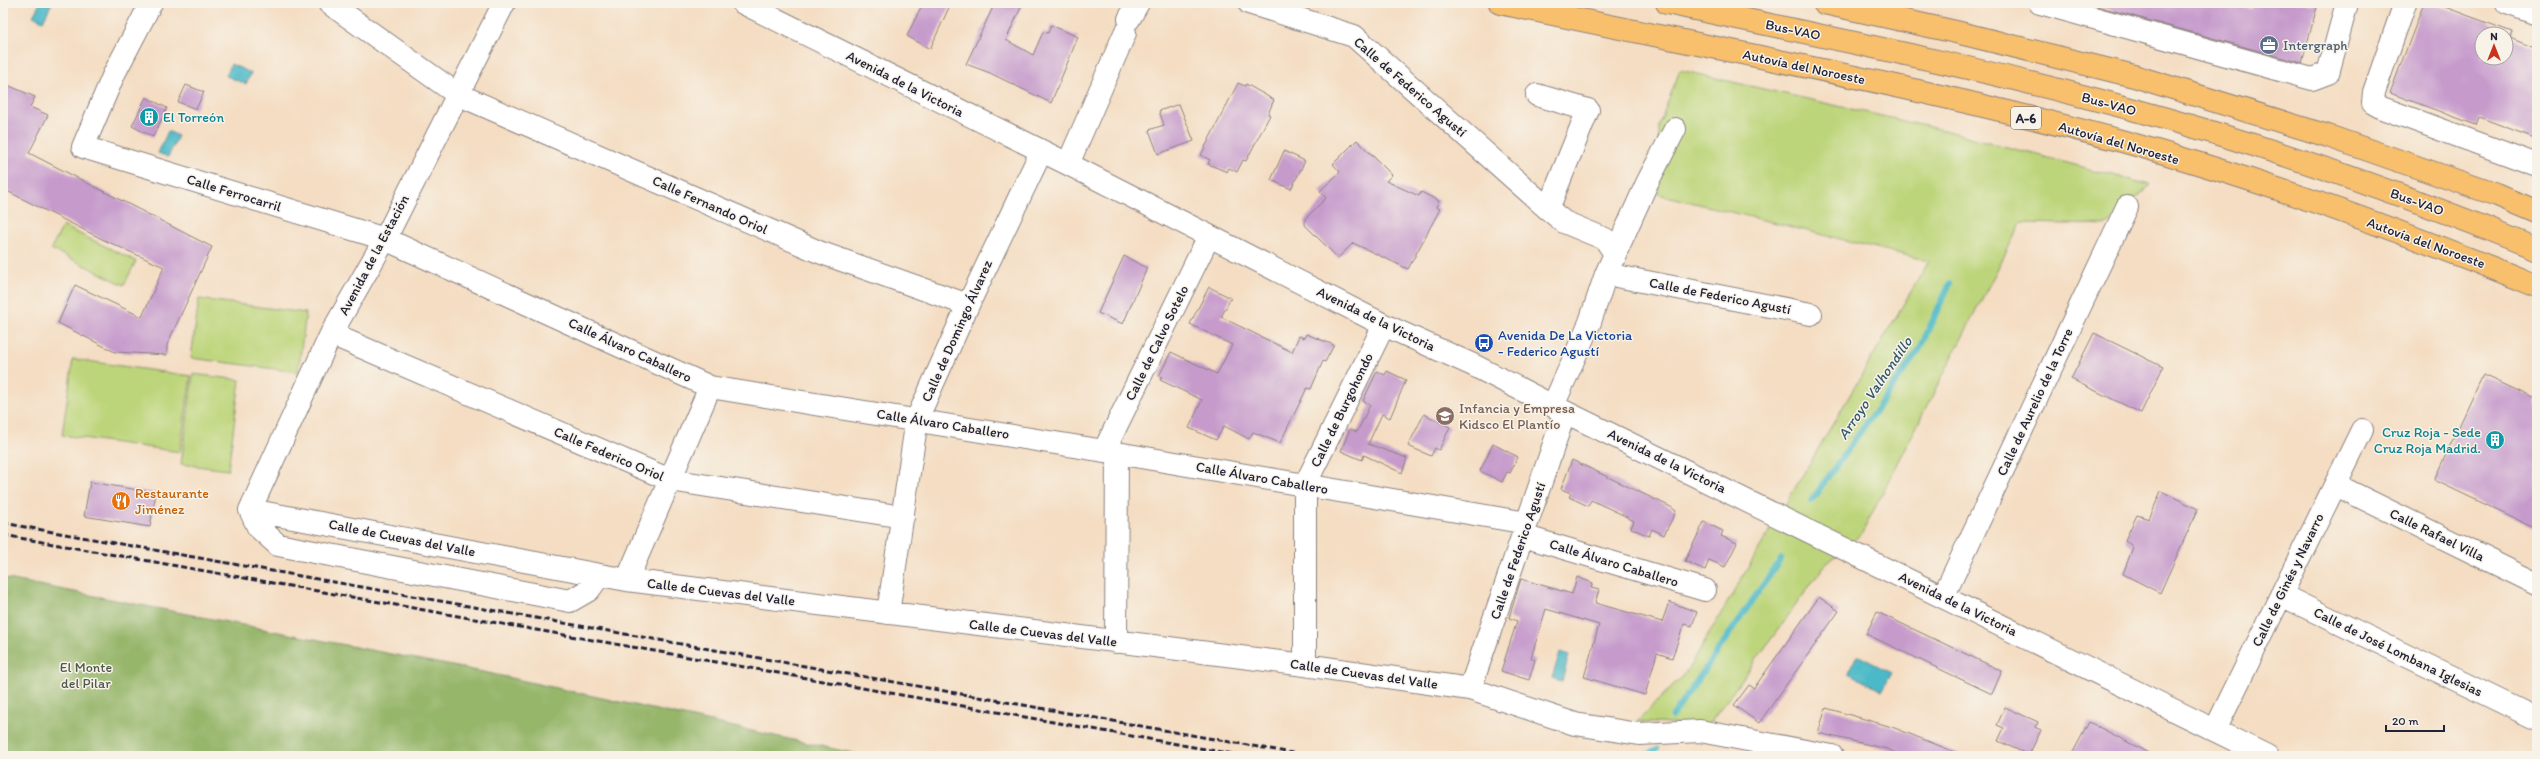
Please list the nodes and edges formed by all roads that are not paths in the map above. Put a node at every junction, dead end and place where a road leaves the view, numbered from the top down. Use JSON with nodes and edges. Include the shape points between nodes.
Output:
{"nodes":[{"id":1,"x":151,"y":3,"type":"edge"},
{"id":2,"x":329,"y":3,"type":"edge"},
{"id":3,"x":504,"y":3,"type":"edge"},
{"id":4,"x":743,"y":3,"type":"edge"},
{"id":5,"x":1250,"y":3,"type":"edge"},
{"id":6,"x":1500,"y":3,"type":"edge"},
{"id":7,"x":1667,"y":3,"type":"edge"},
{"id":8,"x":1824,"y":3,"type":"edge"},
{"id":9,"x":2040,"y":3,"type":"edge"},
{"id":10,"x":2347,"y":3,"type":"edge"},
{"id":11,"x":2404,"y":3,"type":"edge"},
{"id":12,"x":2507,"y":3,"type":"edge"},
{"id":13,"x":2537,"y":14,"type":"edge"},
{"id":14,"x":1130,"y":18,"type":"edge"},
{"id":15,"x":457,"y":94,"type":"junction"},
{"id":16,"x":1537,"y":95,"type":"dead end"},
{"id":17,"x":1675,"y":128,"type":"dead end"},
{"id":18,"x":1041,"y":152,"type":"junction"},
{"id":19,"x":1068,"y":164,"type":"junction"},
{"id":20,"x":2537,"y":165,"type":"edge"},
{"id":21,"x":2127,"y":207,"type":"dead end"},
{"id":22,"x":1548,"y":209,"type":"junction"},
{"id":23,"x":2537,"y":212,"type":"edge"},
{"id":24,"x":1209,"y":236,"type":"junction"},
{"id":25,"x":385,"y":239,"type":"junction"},
{"id":26,"x":2537,"y":249,"type":"edge"},
{"id":27,"x":1616,"y":255,"type":"junction"},
{"id":28,"x":1606,"y":274,"type":"junction"},
{"id":29,"x":2537,"y":286,"type":"edge"},
{"id":30,"x":968,"y":304,"type":"junction"},
{"id":31,"x":1811,"y":314,"type":"dead end"},
{"id":32,"x":1384,"y":325,"type":"junction"},
{"id":33,"x":332,"y":334,"type":"junction"},
{"id":34,"x":710,"y":387,"type":"junction"},
{"id":35,"x":1559,"y":409,"type":"junction"},
{"id":36,"x":917,"y":419,"type":"junction"},
{"id":37,"x":2362,"y":430,"type":"dead end"},
{"id":38,"x":1111,"y":452,"type":"junction"},
{"id":39,"x":670,"y":480,"type":"junction"},
{"id":40,"x":1305,"y":485,"type":"junction"},
{"id":41,"x":2336,"y":485,"type":"junction"},
{"id":42,"x":250,"y":510,"type":"junction"},
{"id":43,"x":903,"y":517,"type":"junction"},
{"id":44,"x":1525,"y":529,"type":"junction"},
{"id":45,"x":496,"y":556,"type":"junction"},
{"id":46,"x":600,"y":575,"type":"junction"},
{"id":47,"x":452,"y":578,"type":"junction"},
{"id":48,"x":627,"y":580,"type":"junction"},
{"id":49,"x":2537,"y":584,"type":"edge"},
{"id":50,"x":1705,"y":590,"type":"dead end"},
{"id":51,"x":2280,"y":595,"type":"junction"},
{"id":52,"x":1943,"y":597,"type":"junction"},
{"id":53,"x":888,"y":613,"type":"junction"},
{"id":54,"x":1116,"y":642,"type":"junction"},
{"id":55,"x":1305,"y":665,"type":"junction"},
{"id":56,"x":1470,"y":689,"type":"junction"},
{"id":57,"x":2537,"y":719,"type":"edge"},
{"id":58,"x":2215,"y":730,"type":"junction"},
{"id":59,"x":1832,"y":756,"type":"edge"},
{"id":60,"x":2267,"y":756,"type":"edge"}],
"edges":[{"from":1,"to":25,"type":"street","name":"Calle Ferrocarril","via":[[114,74],[83,147]]},
{"from":2,"to":15,"type":"street","name":"Calle Fernando Oriol"},
{"from":3,"to":15,"type":"street","name":"Avenida de la Estación"},
{"from":4,"to":18,"type":"street","name":"Avenida de la Victoria"},
{"from":5,"to":22,"type":"street","name":"Calle de Federico Agustí","via":[[1354,36]]},
{"from":6,"to":29,"type":"highway","name":"Autovía del Noroeste","number":"A-6","via":[[1941,97],[2119,140],[2303,197]]},
{"from":7,"to":26,"type":"highway","name":"Bus-VAO","via":[[1947,63],[2125,108],[2316,166]]},
{"from":8,"to":23,"type":"highway","via":[[1956,32],[2134,76],[2328,136]]},
{"from":9,"to":10,"type":"street","via":[[2312,79],[2328,73]]},
{"from":11,"to":20,"type":"street","via":[[2374,92],[2373,103]]},
{"from":12,"to":13,"type":"street"},
{"from":14,"to":19,"type":"street"},
{"from":15,"to":25,"type":"street","name":"Avenida de la Estación"},
{"from":15,"to":30,"type":"street","name":"Calle Fernando Oriol","via":[[819,252]]},
{"from":16,"to":22,"type":"street","via":[[1588,110]]},
{"from":17,"to":27,"type":"street","name":"Calle de Federico Agustí","via":[[1647,183]]},
{"from":18,"to":19,"type":"street","name":"Avenida de la Victoria"},
{"from":18,"to":30,"type":"street","name":"Calle de Domingo Álvarez"},
{"from":19,"to":24,"type":"street","name":"Avenida de la Victoria"},
{"from":21,"to":52,"type":"street","name":"Calle de Aurelio de la Torre"},
{"from":22,"to":27,"type":"street","name":"Calle de Federico Agustí","via":[[1564,222],[1605,239]]},
{"from":24,"to":32,"type":"street","name":"Avenida de la Victoria"},
{"from":24,"to":38,"type":"street","name":"Calle de Calvo Sotelo"},
{"from":25,"to":33,"type":"street","name":"Avenida de la Estación"},
{"from":25,"to":34,"type":"street","name":"Calle Álvaro Caballero"},
{"from":27,"to":28,"type":"street","name":"Calle de Federico Agustí"},
{"from":28,"to":31,"type":"street","name":"Calle de Federico Agustí"},
{"from":28,"to":35,"type":"street","name":"Calle de Federico Agustí"},
{"from":30,"to":36,"type":"street","name":"Calle de Domingo Álvarez"},
{"from":32,"to":35,"type":"street","name":"Avenida de la Victoria","via":[[1473,365]]},
{"from":32,"to":40,"type":"street","name":"Calle de Burgohondo"},
{"from":33,"to":39,"type":"street","name":"Calle Federico Oriol"},
{"from":33,"to":42,"type":"street","name":"Avenida de la Estación"},
{"from":34,"to":36,"type":"street","name":"Calle Álvaro Caballero"},
{"from":34,"to":39,"type":"street"},
{"from":35,"to":44,"type":"street","name":"Calle de Federico Agustí"},
{"from":35,"to":52,"type":"street","name":"Avenida de la Victoria"},
{"from":36,"to":38,"type":"street","name":"Calle Álvaro Caballero"},
{"from":36,"to":43,"type":"street","name":"Calle de Domingo Álvarez"},
{"from":37,"to":41,"type":"street","name":"Calle de Ginés y Navarro"},
{"from":38,"to":40,"type":"street","name":"Calle Álvaro Caballero"},
{"from":38,"to":54,"type":"street","name":"Calle de Calvo Sotelo"},
{"from":39,"to":43,"type":"street","name":"Calle Federico Oriol"},
{"from":39,"to":48,"type":"street"},
{"from":40,"to":44,"type":"street","name":"Calle Álvaro Caballero"},
{"from":40,"to":55,"type":"street","name":"Calle de Burgohondo"},
{"from":41,"to":49,"type":"street","name":"Calle Rafael Villa"},
{"from":41,"to":51,"type":"street","name":"Calle de Ginés y Navarro"},
{"from":42,"to":45,"type":"street","name":"Calle de Cuevas del Valle"},
{"from":42,"to":47,"type":"street","via":[[258,527],[278,545]]},
{"from":43,"to":53,"type":"street","name":"Calle de Domingo Álvarez"},
{"from":44,"to":50,"type":"street","name":"Calle Álvaro Caballero"},
{"from":44,"to":56,"type":"street","name":"Calle de Federico Agustí"},
{"from":45,"to":46,"type":"street","name":"Calle de Cuevas del Valle"},
{"from":45,"to":47,"type":"street","via":[[479,572]]},
{"from":46,"to":47,"type":"street","via":[[590,590],[570,601]]},
{"from":46,"to":48,"type":"street","name":"Calle de Cuevas del Valle"},
{"from":48,"to":53,"type":"street","name":"Calle de Cuevas del Valle"},
{"from":51,"to":57,"type":"street","name":"Calle de José Lombana Iglesias"},
{"from":51,"to":58,"type":"street","name":"Calle de Ginés y Navarro"},
{"from":52,"to":58,"type":"street","name":"Avenida de la Victoria"},
{"from":53,"to":54,"type":"street","name":"Calle de Cuevas del Valle"},
{"from":54,"to":55,"type":"street","name":"Calle de Cuevas del Valle"},
{"from":55,"to":56,"type":"street","name":"Calle de Cuevas del Valle"},
{"from":56,"to":59,"type":"street","name":"Calle de Cuevas del Valle","via":[[1575,724],[1639,734],[1700,731]]},
{"from":58,"to":60,"type":"street","name":"Avenida de la Victoria"}]}
